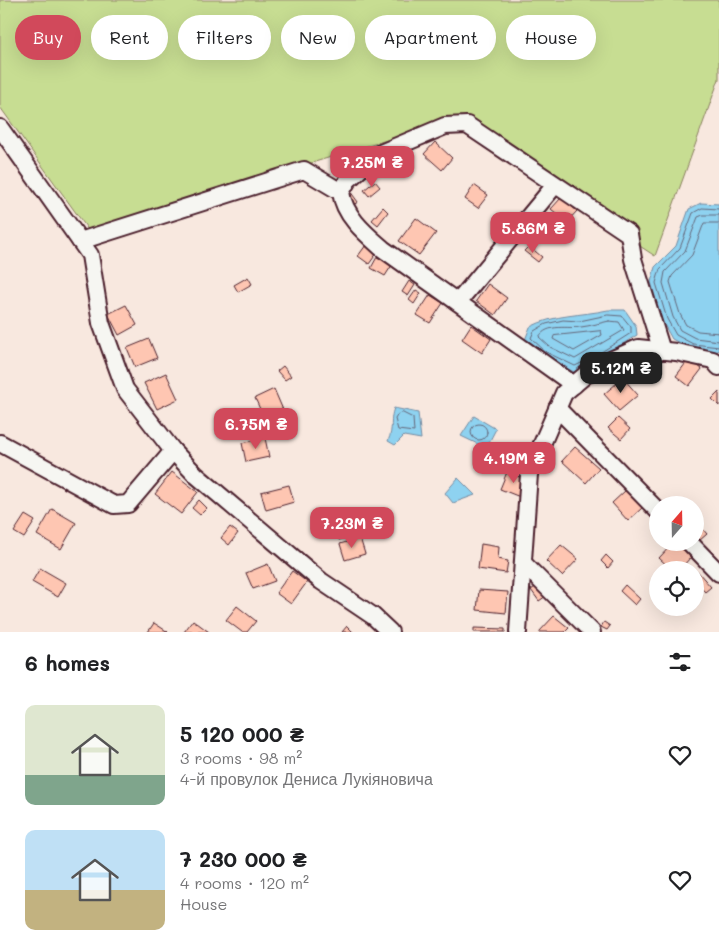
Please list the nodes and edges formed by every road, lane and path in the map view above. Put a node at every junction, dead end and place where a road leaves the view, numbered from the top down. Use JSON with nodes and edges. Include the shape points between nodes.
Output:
{"nodes":[{"id":1,"x":0,"y":128,"type":"edge"},
{"id":2,"x":555,"y":185,"type":"junction"},
{"id":3,"x":341,"y":192,"type":"junction"},
{"id":4,"x":80,"y":241,"type":"junction"},
{"id":5,"x":458,"y":302,"type":"junction"},
{"id":6,"x":662,"y":351,"type":"junction"},
{"id":7,"x":716,"y":363,"type":"edge"},
{"id":8,"x":574,"y":385,"type":"junction"},
{"id":9,"x":557,"y":408,"type":"junction"},
{"id":10,"x":0,"y":443,"type":"edge"},
{"id":11,"x":173,"y":451,"type":"junction"},
{"id":12,"x":649,"y":502,"type":"edge"},
{"id":13,"x":698,"y":551,"type":"edge"},
{"id":14,"x":523,"y":563,"type":"junction"},
{"id":15,"x":719,"y":573,"type":"edge"},
{"id":16,"x":390,"y":632,"type":"edge"},
{"id":17,"x":518,"y":632,"type":"edge"},
{"id":18,"x":592,"y":632,"type":"edge"}],
"edges":[{"from":1,"to":4,"type":"street"},
{"from":2,"to":3,"type":"street","via":[[467,125],[445,126],[376,155],[353,175]]},
{"from":2,"to":5,"type":"street"},
{"from":2,"to":6,"type":"street","via":[[629,234],[632,259]]},
{"from":3,"to":4,"type":"street","via":[[304,170]]},
{"from":3,"to":5,"type":"street","via":[[342,203],[362,230],[383,249]]},
{"from":4,"to":11,"type":"street","via":[[90,255],[101,323],[125,389]]},
{"from":5,"to":8,"type":"street"},
{"from":6,"to":7,"type":"street"},
{"from":6,"to":8,"type":"street","via":[[638,348],[595,367]]},
{"from":8,"to":9,"type":"street","via":[[564,393]]},
{"from":9,"to":12,"type":"street"},
{"from":9,"to":14,"type":"street","via":[[529,474]]},
{"from":10,"to":11,"type":"street","via":[[114,505],[128,504]]},
{"from":11,"to":16,"type":"street","via":[[196,475],[321,581],[373,616]]},
{"from":13,"to":15,"type":"street"},
{"from":14,"to":17,"type":"street"},
{"from":14,"to":18,"type":"street"}]}
